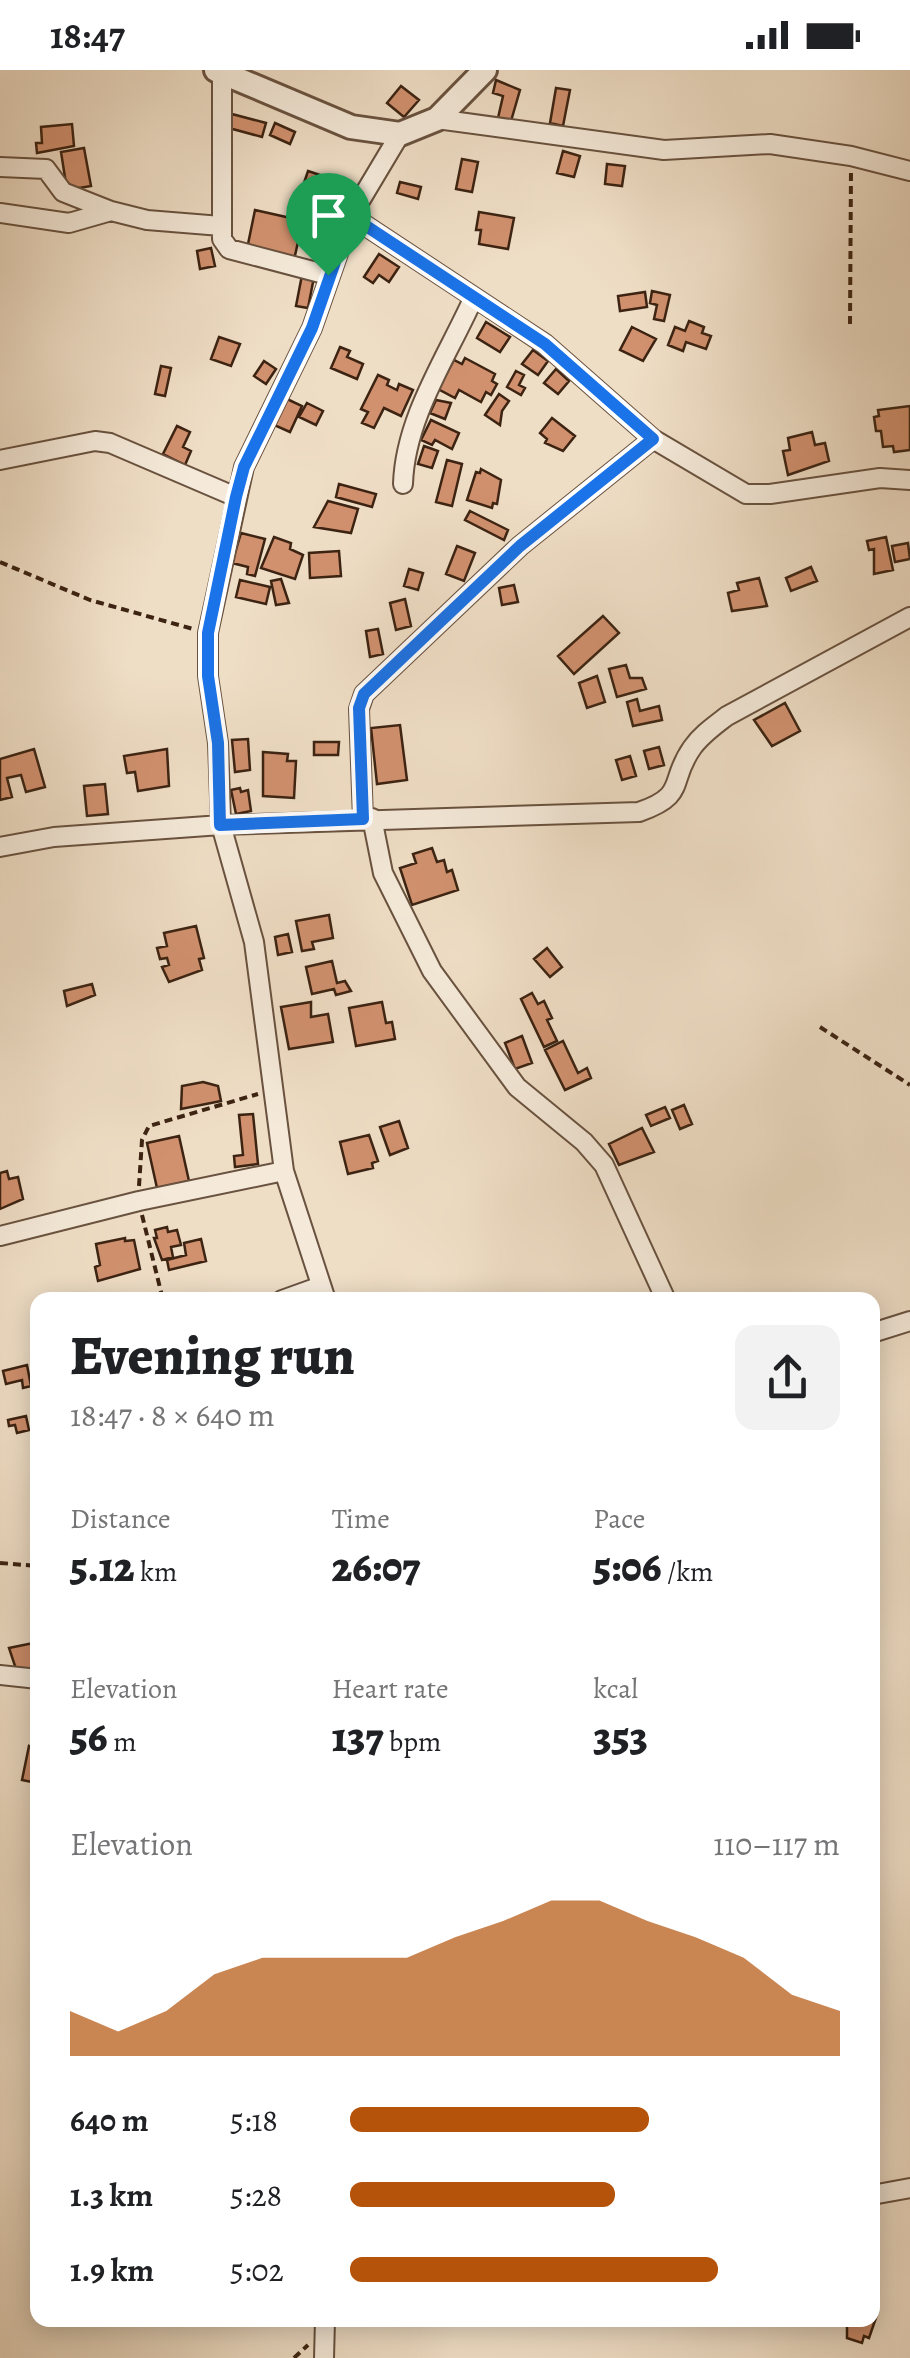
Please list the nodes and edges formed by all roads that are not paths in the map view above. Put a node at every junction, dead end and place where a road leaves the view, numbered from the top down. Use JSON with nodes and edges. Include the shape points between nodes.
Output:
{"nodes":[{"id":1,"x":485,"y":70,"type":"edge"},
{"id":2,"x":219,"y":72,"type":"edge"},
{"id":3,"x":437,"y":119,"type":"junction"},
{"id":4,"x":400,"y":134,"type":"junction"},
{"id":5,"x":0,"y":167,"type":"edge"},
{"id":6,"x":910,"y":171,"type":"edge"},
{"id":7,"x":111,"y":211,"type":"junction"},
{"id":8,"x":0,"y":212,"type":"edge"},
{"id":9,"x":351,"y":216,"type":"junction"},
{"id":10,"x":221,"y":226,"type":"junction"},
{"id":11,"x":328,"y":275,"type":"junction"},
{"id":12,"x":473,"y":299,"type":"junction"},
{"id":13,"x":653,"y":439,"type":"junction"},
{"id":14,"x":0,"y":460,"type":"edge"},
{"id":15,"x":910,"y":480,"type":"edge"},
{"id":16,"x":403,"y":484,"type":"dead end"},
{"id":17,"x":236,"y":497,"type":"junction"},
{"id":18,"x":910,"y":617,"type":"edge"},
{"id":19,"x":368,"y":818,"type":"junction"},
{"id":20,"x":220,"y":825,"type":"junction"},
{"id":21,"x":0,"y":847,"type":"edge"},
{"id":22,"x":284,"y":1171,"type":"junction"},
{"id":23,"x":0,"y":1236,"type":"edge"},
{"id":24,"x":324,"y":1292,"type":"edge"},
{"id":25,"x":662,"y":1292,"type":"edge"},
{"id":26,"x":910,"y":1320,"type":"edge"},
{"id":27,"x":880,"y":1330,"type":"edge"},
{"id":28,"x":0,"y":1675,"type":"edge"},
{"id":29,"x":30,"y":1678,"type":"edge"},
{"id":30,"x":910,"y":2188,"type":"edge"},
{"id":31,"x":880,"y":2194,"type":"edge"},
{"id":32,"x":326,"y":2327,"type":"edge"},
{"id":33,"x":324,"y":2358,"type":"edge"}],
"edges":[{"from":1,"to":3,"type":"street"},
{"from":2,"to":4,"type":"street","via":[[350,127]]},
{"from":2,"to":10,"type":"street"},
{"from":3,"to":4,"type":"street"},
{"from":3,"to":6,"type":"street","via":[[664,150],[770,144]]},
{"from":4,"to":9,"type":"street"},
{"from":5,"to":7,"type":"street","via":[[46,169],[63,192]]},
{"from":7,"to":8,"type":"street","via":[[69,223]]},
{"from":7,"to":10,"type":"street"},
{"from":9,"to":11,"type":"street"},
{"from":9,"to":12,"type":"street"},
{"from":10,"to":11,"type":"street","via":[[229,250]]},
{"from":11,"to":17,"type":"street","via":[[312,328],[244,467]]},
{"from":12,"to":13,"type":"street","via":[[545,344]]},
{"from":12,"to":16,"type":"street","via":[[412,434]]},
{"from":13,"to":15,"type":"street","via":[[746,494]]},
{"from":13,"to":19,"type":"street","via":[[520,546],[364,694],[359,708]]},
{"from":14,"to":17,"type":"street","via":[[110,444]]},
{"from":17,"to":20,"type":"street","via":[[208,633]]},
{"from":18,"to":19,"type":"street","via":[[798,674],[706,732],[660,805],[639,812]]},
{"from":19,"to":20,"type":"street"},
{"from":19,"to":25,"type":"street","via":[[383,873],[432,971],[517,1087],[604,1165]]},
{"from":20,"to":21,"type":"street"},
{"from":20,"to":22,"type":"street","via":[[254,942]]},
{"from":22,"to":23,"type":"street"},
{"from":22,"to":24,"type":"street"},
{"from":26,"to":27,"type":"street"},
{"from":28,"to":29,"type":"street"},
{"from":30,"to":31,"type":"street"},
{"from":32,"to":33,"type":"street"}]}
